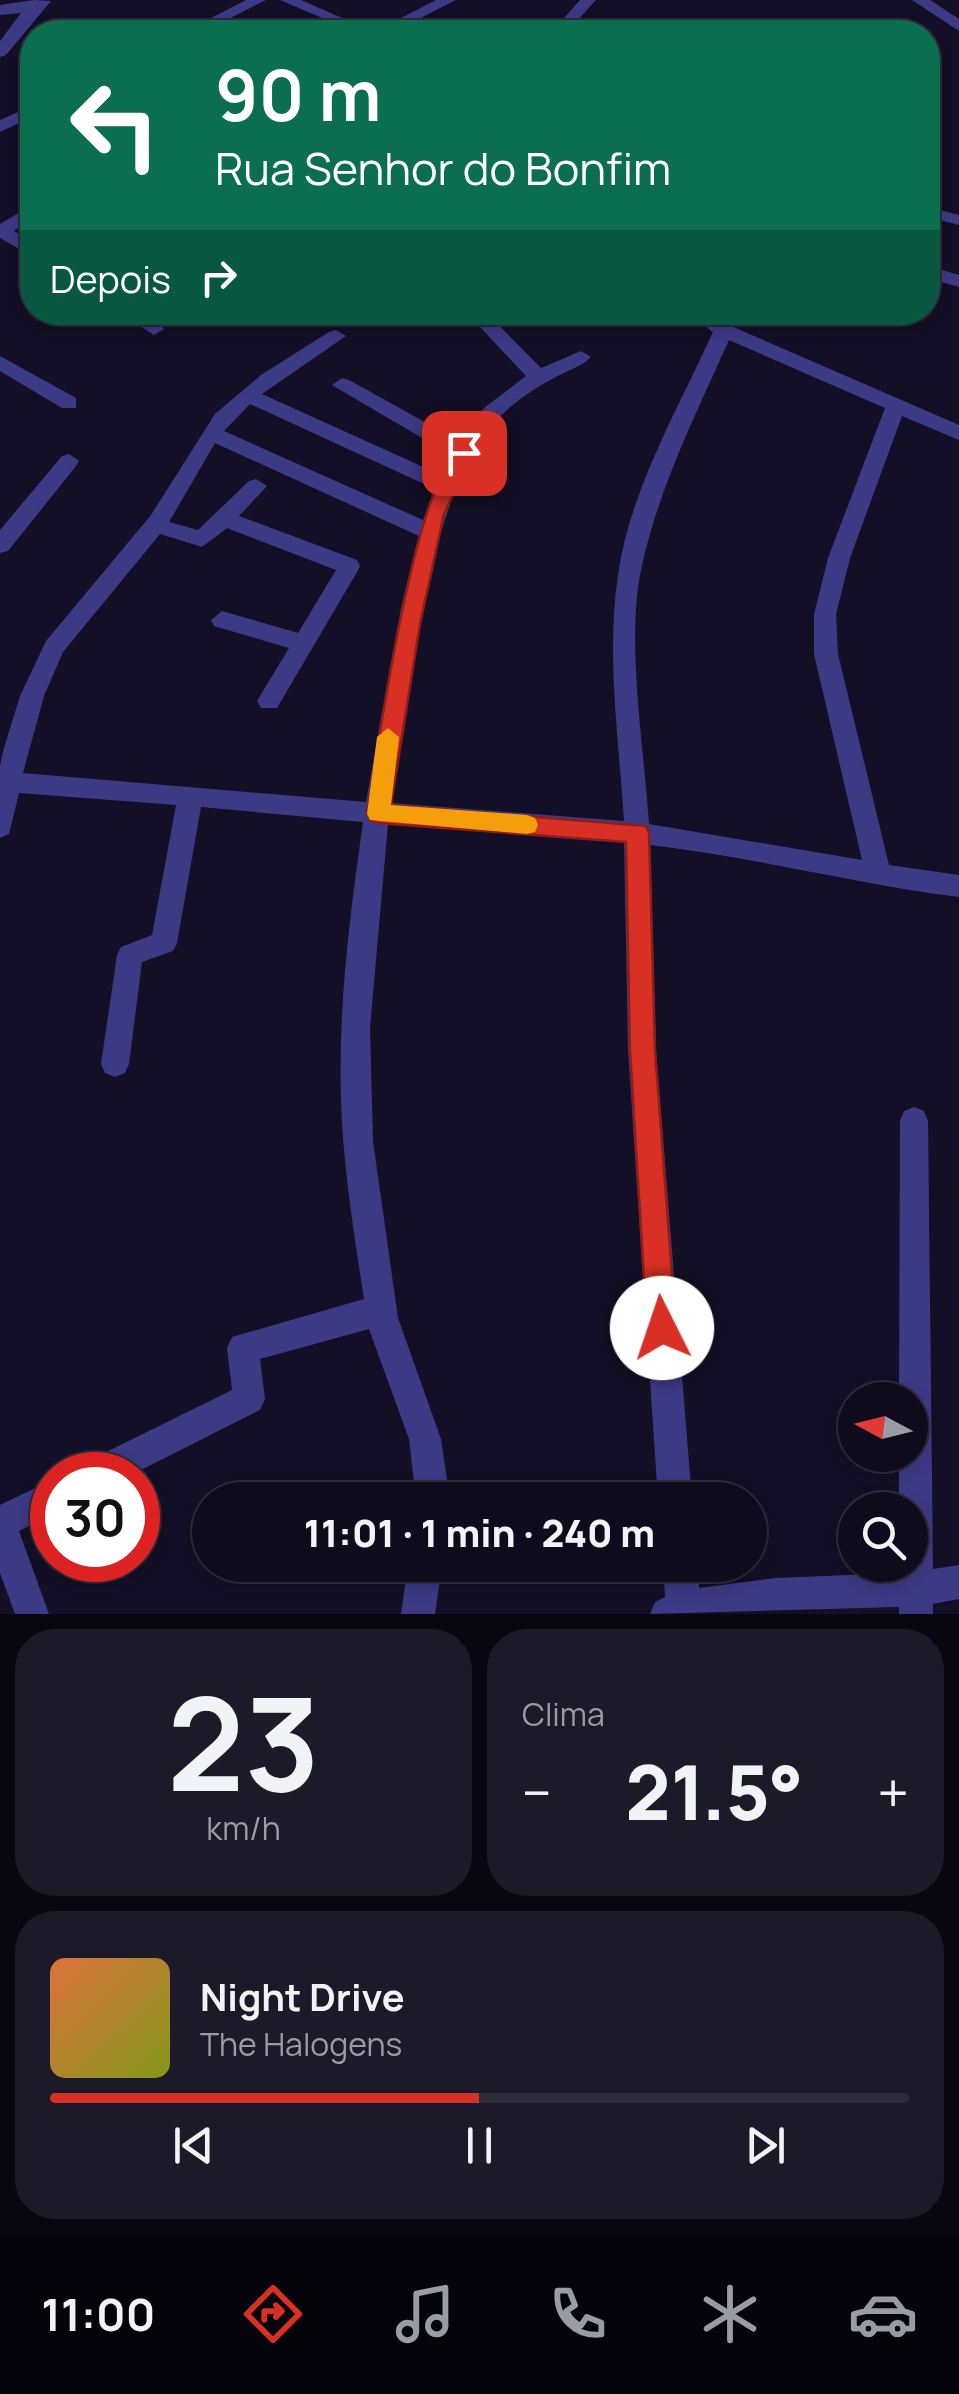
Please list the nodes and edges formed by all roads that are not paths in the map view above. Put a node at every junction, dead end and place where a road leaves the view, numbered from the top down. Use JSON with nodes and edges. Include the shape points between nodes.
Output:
{"nodes":[{"id":1,"x":258,"y":0,"type":"edge"},
{"id":2,"x":288,"y":0,"type":"edge"},
{"id":3,"x":448,"y":0,"type":"edge"},
{"id":4,"x":588,"y":0,"type":"edge"},
{"id":5,"x":920,"y":0,"type":"edge"},
{"id":6,"x":38,"y":4,"type":"edge"},
{"id":7,"x":0,"y":10,"type":"edge"},
{"id":8,"x":217,"y":20,"type":"edge"},
{"id":9,"x":337,"y":20,"type":"edge"},
{"id":10,"x":407,"y":20,"type":"edge"},
{"id":11,"x":570,"y":20,"type":"edge"},
{"id":12,"x":959,"y":26,"type":"edge"},
{"id":13,"x":20,"y":27,"type":"edge"},
{"id":14,"x":0,"y":52,"type":"edge"},
{"id":15,"x":147,"y":325,"type":"edge"},
{"id":16,"x":489,"y":325,"type":"edge"},
{"id":17,"x":716,"y":325,"type":"edge"},
{"id":18,"x":154,"y":330,"type":"dead end"},
{"id":19,"x":724,"y":330,"type":"junction"},
{"id":20,"x":336,"y":336,"type":"dead end"},
{"id":21,"x":581,"y":356,"type":"dead end"},
{"id":22,"x":0,"y":362,"type":"edge"},
{"id":23,"x":538,"y":376,"type":"junction"},
{"id":24,"x":342,"y":384,"type":"dead end"},
{"id":25,"x":248,"y":395,"type":"junction"},
{"id":26,"x":68,"y":403,"type":"dead end"},
{"id":27,"x":895,"y":408,"type":"junction"},
{"id":28,"x":211,"y":433,"type":"junction"},
{"id":29,"x":959,"y":433,"type":"edge"},
{"id":30,"x":464,"y":453,"type":"junction"},
{"id":31,"x":69,"y":461,"type":"dead end"},
{"id":32,"x":256,"y":486,"type":"dead end"},
{"id":33,"x":447,"y":486,"type":"junction"},
{"id":34,"x":223,"y":518,"type":"junction"},
{"id":35,"x":154,"y":525,"type":"junction"},
{"id":36,"x":430,"y":532,"type":"junction"},
{"id":37,"x":0,"y":545,"type":"edge"},
{"id":38,"x":222,"y":620,"type":"dead end"},
{"id":39,"x":303,"y":644,"type":"junction"},
{"id":40,"x":269,"y":700,"type":"dead end"},
{"id":41,"x":8,"y":782,"type":"junction"},
{"id":42,"x":190,"y":797,"type":"junction"},
{"id":43,"x":378,"y":814,"type":"junction"},
{"id":44,"x":0,"y":826,"type":"edge"},
{"id":45,"x":638,"y":833,"type":"junction"},
{"id":46,"x":879,"y":877,"type":"junction"},
{"id":47,"x":959,"y":886,"type":"edge"},
{"id":48,"x":115,"y":1064,"type":"dead end"},
{"id":49,"x":914,"y":1121,"type":"dead end"},
{"id":50,"x":382,"y":1310,"type":"junction"},
{"id":51,"x":142,"y":1452,"type":"edge"},
{"id":52,"x":435,"y":1482,"type":"edge"},
{"id":53,"x":674,"y":1482,"type":"edge"},
{"id":54,"x":30,"y":1509,"type":"edge"},
{"id":55,"x":0,"y":1525,"type":"edge"},
{"id":56,"x":423,"y":1582,"type":"edge"},
{"id":57,"x":678,"y":1582,"type":"edge"},
{"id":58,"x":959,"y":1582,"type":"edge"},
{"id":59,"x":915,"y":1603,"type":"edge"},
{"id":60,"x":675,"y":1611,"type":"edge"},
{"id":61,"x":32,"y":1614,"type":"edge"},
{"id":62,"x":418,"y":1614,"type":"edge"}],
"edges":[{"from":1,"to":8,"type":"street"},
{"from":2,"to":9,"type":"street"},
{"from":3,"to":10,"type":"street"},
{"from":4,"to":11,"type":"street"},
{"from":5,"to":12,"type":"street"},
{"from":6,"to":7,"type":"street"},
{"from":13,"to":14,"type":"street"},
{"from":15,"to":18,"type":"street"},
{"from":16,"to":23,"type":"street"},
{"from":17,"to":19,"type":"street"},
{"from":19,"to":27,"type":"street"},
{"from":19,"to":45,"type":"street","via":[[666,458],[629,573],[625,638]]},
{"from":20,"to":25,"type":"street"},
{"from":21,"to":23,"type":"street"},
{"from":22,"to":26,"type":"street"},
{"from":23,"to":30,"type":"street","via":[[498,404]]},
{"from":24,"to":30,"type":"street"},
{"from":25,"to":28,"type":"street"},
{"from":25,"to":33,"type":"street"},
{"from":27,"to":29,"type":"street"},
{"from":27,"to":46,"type":"street","via":[[825,614],[826,654]]},
{"from":28,"to":35,"type":"street"},
{"from":28,"to":36,"type":"street"},
{"from":30,"to":33,"type":"street"},
{"from":31,"to":37,"type":"street"},
{"from":32,"to":34,"type":"street"},
{"from":33,"to":36,"type":"street"},
{"from":34,"to":35,"type":"street","via":[[202,538]]},
{"from":34,"to":39,"type":"street","via":[[349,566]]},
{"from":35,"to":41,"type":"street","via":[[48,658]]},
{"from":36,"to":43,"type":"street"},
{"from":38,"to":39,"type":"street"},
{"from":39,"to":40,"type":"street"},
{"from":41,"to":42,"type":"street"},
{"from":41,"to":44,"type":"street"},
{"from":42,"to":43,"type":"street"},
{"from":42,"to":48,"type":"street","via":[[164,943],[130,954]]},
{"from":43,"to":45,"type":"street"},
{"from":43,"to":50,"type":"street","via":[[355,1080]]},
{"from":45,"to":46,"type":"street"},
{"from":45,"to":53,"type":"street","via":[[642,1050]]},
{"from":46,"to":47,"type":"street"},
{"from":49,"to":59,"type":"street"},
{"from":50,"to":51,"type":"street","via":[[243,1348],[249,1398]]},
{"from":50,"to":52,"type":"street"},
{"from":54,"to":55,"type":"street"},
{"from":55,"to":61,"type":"street"},
{"from":56,"to":62,"type":"street"},
{"from":57,"to":60,"type":"street"},
{"from":58,"to":59,"type":"street"},
{"from":59,"to":60,"type":"street","via":[[776,1596]]}]}
